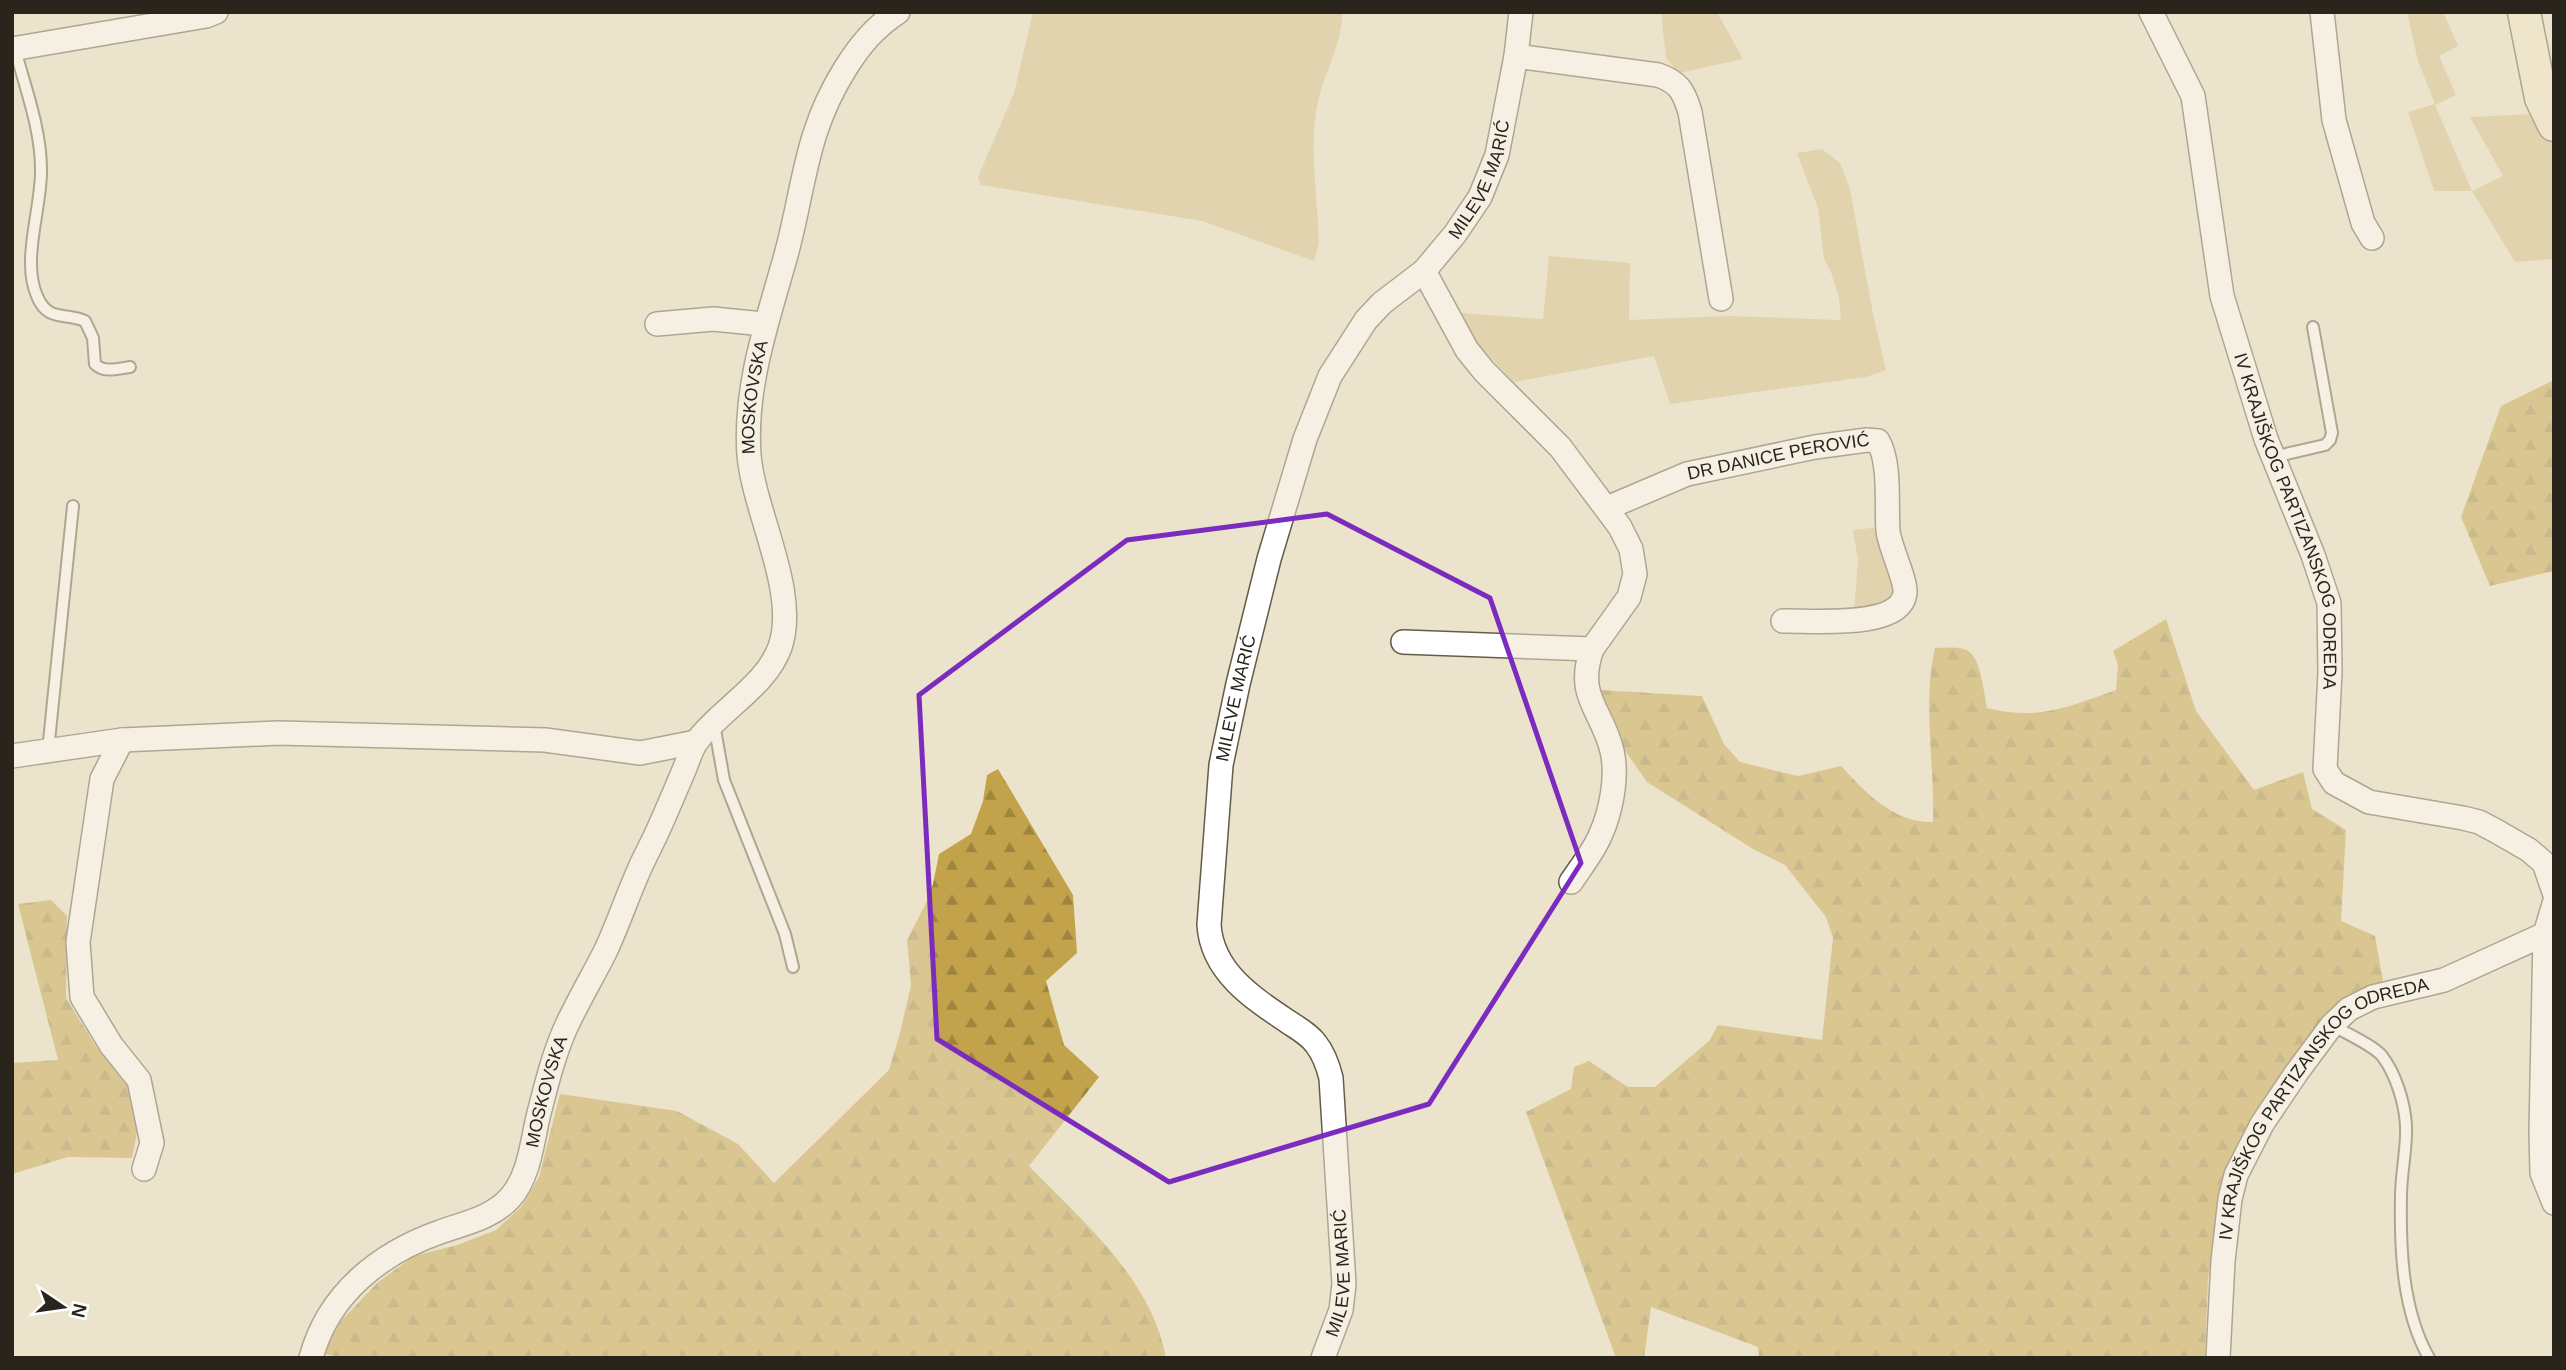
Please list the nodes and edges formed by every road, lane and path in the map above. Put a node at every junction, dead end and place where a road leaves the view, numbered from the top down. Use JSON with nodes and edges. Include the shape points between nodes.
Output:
{"nodes":[{"id":1,"x":216,"y":12,"type":"edge"},
{"id":2,"x":864,"y":12,"type":"edge"},
{"id":3,"x":898,"y":12,"type":"edge"},
{"id":4,"x":1521,"y":12,"type":"edge"},
{"id":5,"x":2151,"y":12,"type":"edge"},
{"id":6,"x":2322,"y":12,"type":"edge"},
{"id":7,"x":2524,"y":12,"type":"edge"},
{"id":8,"x":868,"y":36,"type":"junction"},
{"id":9,"x":14,"y":49,"type":"edge"},
{"id":10,"x":1516,"y":56,"type":"junction"},
{"id":11,"x":2554,"y":125,"type":"edge"},
{"id":12,"x":2372,"y":238,"type":"dead end"},
{"id":13,"x":1423,"y":271,"type":"junction"},
{"id":14,"x":1721,"y":299,"type":"dead end"},
{"id":15,"x":657,"y":324,"type":"dead end"},
{"id":16,"x":764,"y":324,"type":"junction"},
{"id":17,"x":2312,"y":327,"type":"dead end"},
{"id":18,"x":130,"y":367,"type":"dead end"},
{"id":19,"x":2273,"y":457,"type":"junction"},
{"id":20,"x":73,"y":506,"type":"dead end"},
{"id":21,"x":1607,"y":508,"type":"junction"},
{"id":22,"x":1783,"y":621,"type":"dead end"},
{"id":23,"x":1403,"y":642,"type":"dead end"},
{"id":24,"x":1592,"y":649,"type":"junction"},
{"id":25,"x":714,"y":724,"type":"junction"},
{"id":26,"x":122,"y":740,"type":"junction"},
{"id":27,"x":696,"y":742,"type":"junction"},
{"id":28,"x":48,"y":751,"type":"junction"},
{"id":29,"x":12,"y":756,"type":"edge"},
{"id":30,"x":1571,"y":882,"type":"dead end"},
{"id":31,"x":2554,"y":892,"type":"edge"},
{"id":32,"x":2554,"y":904,"type":"edge"},
{"id":33,"x":2544,"y":934,"type":"junction"},
{"id":34,"x":793,"y":967,"type":"dead end"},
{"id":35,"x":2332,"y":1025,"type":"junction"},
{"id":36,"x":144,"y":1169,"type":"dead end"},
{"id":37,"x":2554,"y":1203,"type":"edge"},
{"id":38,"x":311,"y":1358,"type":"edge"},
{"id":39,"x":1323,"y":1358,"type":"edge"},
{"id":40,"x":2218,"y":1358,"type":"edge"},
{"id":41,"x":2429,"y":1358,"type":"edge"}],
"edges":[{"from":1,"to":9,"type":"street"},
{"from":2,"to":8,"type":"street"},
{"from":3,"to":8,"type":"street","name":"MOSKOVSKA"},
{"from":4,"to":10,"type":"street","name":"MILEVE MARIĆ"},
{"from":5,"to":19,"type":"street","name":"IV KRAJIŠKOG PARTIZANSKOG ODREDA","via":[[2193,96],[2222,296]]},
{"from":6,"to":12,"type":"street","via":[[2334,120],[2363,223]]},
{"from":7,"to":11,"type":"street","via":[[2541,98]]},
{"from":8,"to":16,"type":"street","name":"MOSKOVSKA","via":[[818,120]]},
{"from":9,"to":18,"type":"lane","via":[[40,151],[31,262],[37,297],[54,316],[85,321],[99,368]]},
{"from":10,"to":13,"type":"street","name":"MILEVE MARIĆ","via":[[1497,155],[1480,197]]},
{"from":10,"to":14,"type":"street","via":[[1658,75],[1679,86],[1690,112]]},
{"from":13,"to":21,"type":"street","via":[[1467,350],[1560,447]]},
{"from":13,"to":39,"type":"street","name":"MILEVE MARIĆ","via":[[1366,320],[1330,376],[1305,439],[1269,559],[1221,765],[1209,925],[1212,948],[1236,982],[1315,1042],[1331,1079],[1344,1283],[1341,1310]]},
{"from":15,"to":16,"type":"street","via":[[713,319]]},
{"from":16,"to":25,"type":"street","name":"MOSKOVSKA","via":[[752,390],[749,454],[781,586],[783,633],[775,657]]},
{"from":17,"to":19,"type":"lane","via":[[2330,440]]},
{"from":19,"to":31,"type":"street","name":"IV KRAJIŠKOG PARTIZANSKOG ODREDA","via":[[2329,603],[2325,769],[2329,776],[2369,802],[2479,822],[2544,863]]},
{"from":20,"to":28,"type":"lane"},
{"from":21,"to":22,"type":"street","name":"DR DANICE PEROVIĆ","via":[[1699,471],[1815,447],[1878,441],[1884,459],[1889,534],[1905,592],[1902,603],[1876,619]]},
{"from":21,"to":24,"type":"street","via":[[1630,549],[1635,574],[1629,597]]},
{"from":23,"to":24,"type":"street"},
{"from":24,"to":30,"type":"street","via":[[1585,676],[1590,701],[1612,752],[1614,782],[1600,837]]},
{"from":25,"to":27,"type":"street","name":"MOSKOVSKA"},
{"from":25,"to":34,"type":"lane","via":[[724,780],[785,934]]},
{"from":26,"to":27,"type":"street","via":[[279,733],[545,740],[640,753]]},
{"from":26,"to":28,"type":"street"},
{"from":26,"to":36,"type":"street","via":[[103,779],[78,942],[82,997],[139,1080],[152,1143]]},
{"from":27,"to":38,"type":"street","name":"MOSKOVSKA","via":[[619,921],[563,1035],[527,1166],[513,1196],[493,1213],[422,1238],[383,1258],[337,1300]]},
{"from":28,"to":29,"type":"street"},
{"from":32,"to":33,"type":"street"},
{"from":33,"to":35,"type":"street","name":"IV KRAJIŠKOG PARTIZANSKOG ODREDA","via":[[2444,980],[2373,997],[2349,1009]]},
{"from":33,"to":37,"type":"street","via":[[2542,1173]]},
{"from":35,"to":40,"type":"street","name":"IV KRAJIŠKOG PARTIZANSKOG ODREDA","via":[[2262,1124],[2236,1175],[2223,1261]]},
{"from":35,"to":41,"type":"lane","via":[[2381,1054],[2402,1100],[2406,1127],[2401,1194],[2403,1263],[2417,1332]]}]}
